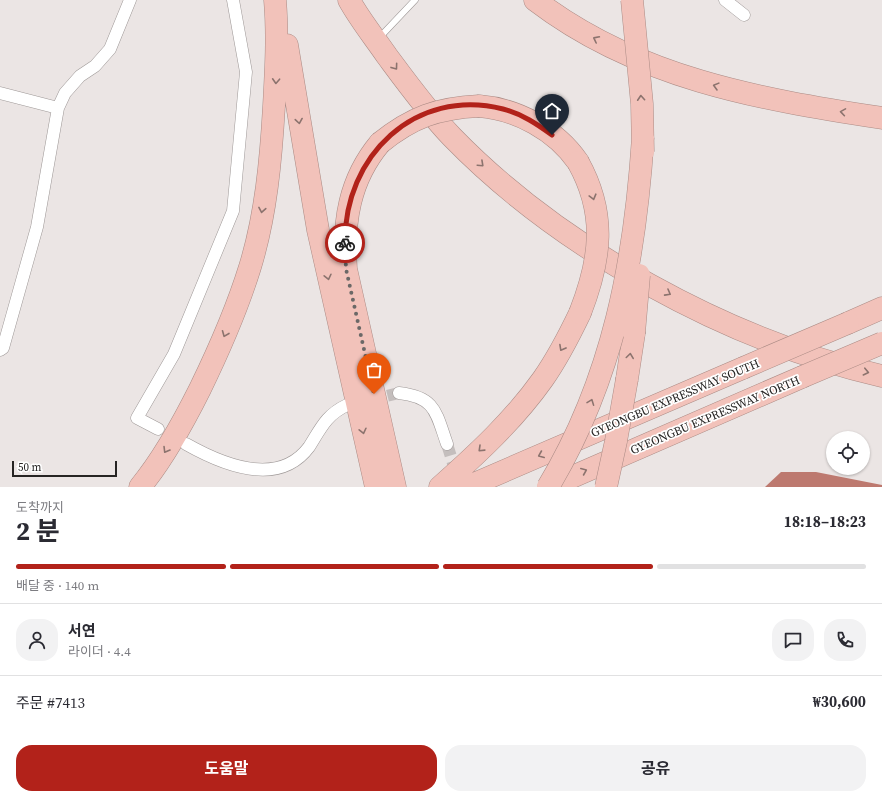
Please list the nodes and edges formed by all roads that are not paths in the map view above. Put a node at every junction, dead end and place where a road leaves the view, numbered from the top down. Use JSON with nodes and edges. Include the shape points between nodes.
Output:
{"nodes":[{"id":1,"x":130,"y":0,"type":"edge"},
{"id":2,"x":233,"y":0,"type":"edge"},
{"id":3,"x":275,"y":0,"type":"edge"},
{"id":4,"x":279,"y":0,"type":"edge"},
{"id":5,"x":349,"y":0,"type":"edge"},
{"id":6,"x":415,"y":0,"type":"edge"},
{"id":7,"x":535,"y":0,"type":"edge"},
{"id":8,"x":632,"y":0,"type":"edge"},
{"id":9,"x":725,"y":0,"type":"edge"},
{"id":10,"x":744,"y":15,"type":"dead end"},
{"id":11,"x":376,"y":41,"type":"junction"},
{"id":12,"x":0,"y":92,"type":"edge"},
{"id":13,"x":58,"y":108,"type":"junction"},
{"id":14,"x":882,"y":118,"type":"edge"},
{"id":15,"x":643,"y":137,"type":"junction"},
{"id":16,"x":882,"y":308,"type":"edge"},
{"id":17,"x":882,"y":343,"type":"edge"},
{"id":18,"x":0,"y":350,"type":"edge"},
{"id":19,"x":882,"y":376,"type":"edge"},
{"id":20,"x":399,"y":394,"type":"tunnel mouth"},
{"id":21,"x":348,"y":405,"type":"dead end"},
{"id":22,"x":158,"y":429,"type":"dead end"},
{"id":23,"x":186,"y":444,"type":"dead end"},
{"id":24,"x":447,"y":444,"type":"tunnel mouth"},
{"id":25,"x":140,"y":487,"type":"edge"},
{"id":26,"x":376,"y":487,"type":"edge"},
{"id":27,"x":395,"y":487,"type":"edge"},
{"id":28,"x":440,"y":487,"type":"edge"},
{"id":29,"x":467,"y":487,"type":"edge"},
{"id":30,"x":548,"y":487,"type":"edge"},
{"id":31,"x":606,"y":487,"type":"edge"}],
"edges":[{"from":1,"to":13,"type":"street","via":[[110,49],[65,93]]},
{"from":2,"to":22,"type":"street","via":[[246,72],[233,211],[174,354],[138,418]]},
{"from":3,"to":25,"type":"highway","one_way":true,"via":[[276,68],[272,138],[264,202],[250,266],[225,335],[194,401],[163,456]]},
{"from":4,"to":26,"type":"highway","one_way":true,"via":[[318,230]]},
{"from":5,"to":11,"type":"highway"},
{"from":6,"to":11,"type":"lane"},
{"from":14,"to":7,"type":"highway","one_way":true,"via":[[760,98],[689,79],[593,38]]},
{"from":15,"to":8,"type":"highway","one_way":true,"bridge":true},
{"from":9,"to":10,"type":"street"},
{"from":11,"to":19,"type":"highway","one_way":true,"via":[[406,82],[452,136],[490,172],[573,238],[668,294],[743,331],[813,356]]},
{"from":12,"to":13,"type":"street"},
{"from":13,"to":18,"type":"street","via":[[38,227],[3,348]]},
{"from":30,"to":15,"type":"highway","one_way":true,"bridge":true,"via":[[584,419],[616,327],[635,226]]},
{"from":31,"to":15,"type":"highway","one_way":true,"bridge":true,"via":[[634,333],[642,224]]},
{"from":16,"to":29,"type":"highway","name":"GYEONGBU EXPRESSWAY SOUTH","one_way":true,"bridge":true},
{"from":30,"to":17,"type":"highway","name":"GYEONGBU EXPRESSWAY NORTH","one_way":true,"bridge":true},
{"from":20,"to":24,"type":"street","via":[[422,398],[430,403]]},
{"from":21,"to":23,"type":"street","via":[[328,417],[300,459],[282,472],[262,476],[246,473],[222,464]]},
{"from":27,"to":28,"type":"highway","one_way":true,"bridge":true,"via":[[346,269],[346,221],[351,198],[363,169],[380,143],[403,126],[448,108],[479,106],[505,109],[527,118],[559,141],[578,162],[593,196],[598,220],[595,266],[580,313],[555,360],[530,397],[489,441]]}]}
